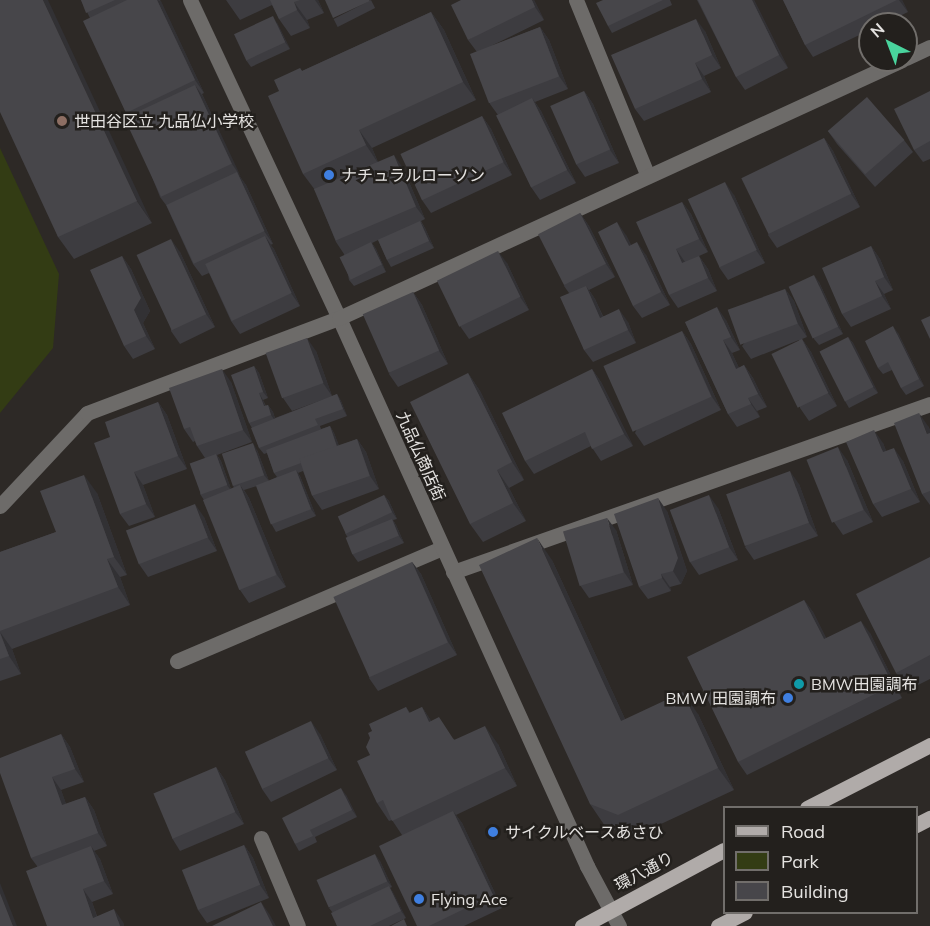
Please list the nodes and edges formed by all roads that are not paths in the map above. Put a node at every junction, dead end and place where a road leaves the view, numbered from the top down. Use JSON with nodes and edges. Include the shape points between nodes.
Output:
{"nodes":[{"id":1,"x":190,"y":0,"type":"edge"},
{"id":2,"x":576,"y":0,"type":"edge"},
{"id":3,"x":876,"y":72,"type":"edge"},
{"id":4,"x":648,"y":176,"type":"junction"},
{"id":5,"x":339,"y":318,"type":"junction"},
{"id":6,"x":930,"y":404,"type":"edge"},
{"id":7,"x":0,"y":506,"type":"edge"},
{"id":8,"x":442,"y":548,"type":"junction"},
{"id":9,"x":453,"y":572,"type":"junction"},
{"id":10,"x":177,"y":661,"type":"dead end"},
{"id":11,"x":930,"y":745,"type":"edge"},
{"id":12,"x":809,"y":806,"type":"edge"},
{"id":13,"x":261,"y":838,"type":"dead end"},
{"id":14,"x":723,"y":851,"type":"edge"},
{"id":15,"x":611,"y":910,"type":"junction"},
{"id":16,"x":741,"y":914,"type":"edge"},
{"id":17,"x":298,"y":926,"type":"edge"},
{"id":18,"x":582,"y":926,"type":"edge"},
{"id":19,"x":619,"y":926,"type":"edge"},
{"id":20,"x":718,"y":926,"type":"edge"}],
"edges":[{"from":1,"to":5,"type":"street","name":"九品仏商店街"},
{"from":2,"to":4,"type":"street"},
{"from":3,"to":4,"type":"street"},
{"from":4,"to":5,"type":"street"},
{"from":5,"to":7,"type":"street","via":[[87,413]]},
{"from":5,"to":8,"type":"street","name":"九品仏商店街"},
{"from":6,"to":9,"type":"street"},
{"from":8,"to":9,"type":"street","name":"九品仏商店街"},
{"from":8,"to":10,"type":"street"},
{"from":9,"to":15,"type":"street","name":"九品仏商店街","via":[[586,866]]},
{"from":11,"to":12,"type":"main road"},
{"from":13,"to":17,"type":"street"},
{"from":14,"to":15,"type":"main road","name":"環八通り"},
{"from":15,"to":18,"type":"main road","name":"環八通り"},
{"from":15,"to":19,"type":"street","name":"九品仏商店街"},
{"from":16,"to":20,"type":"main road"}]}
